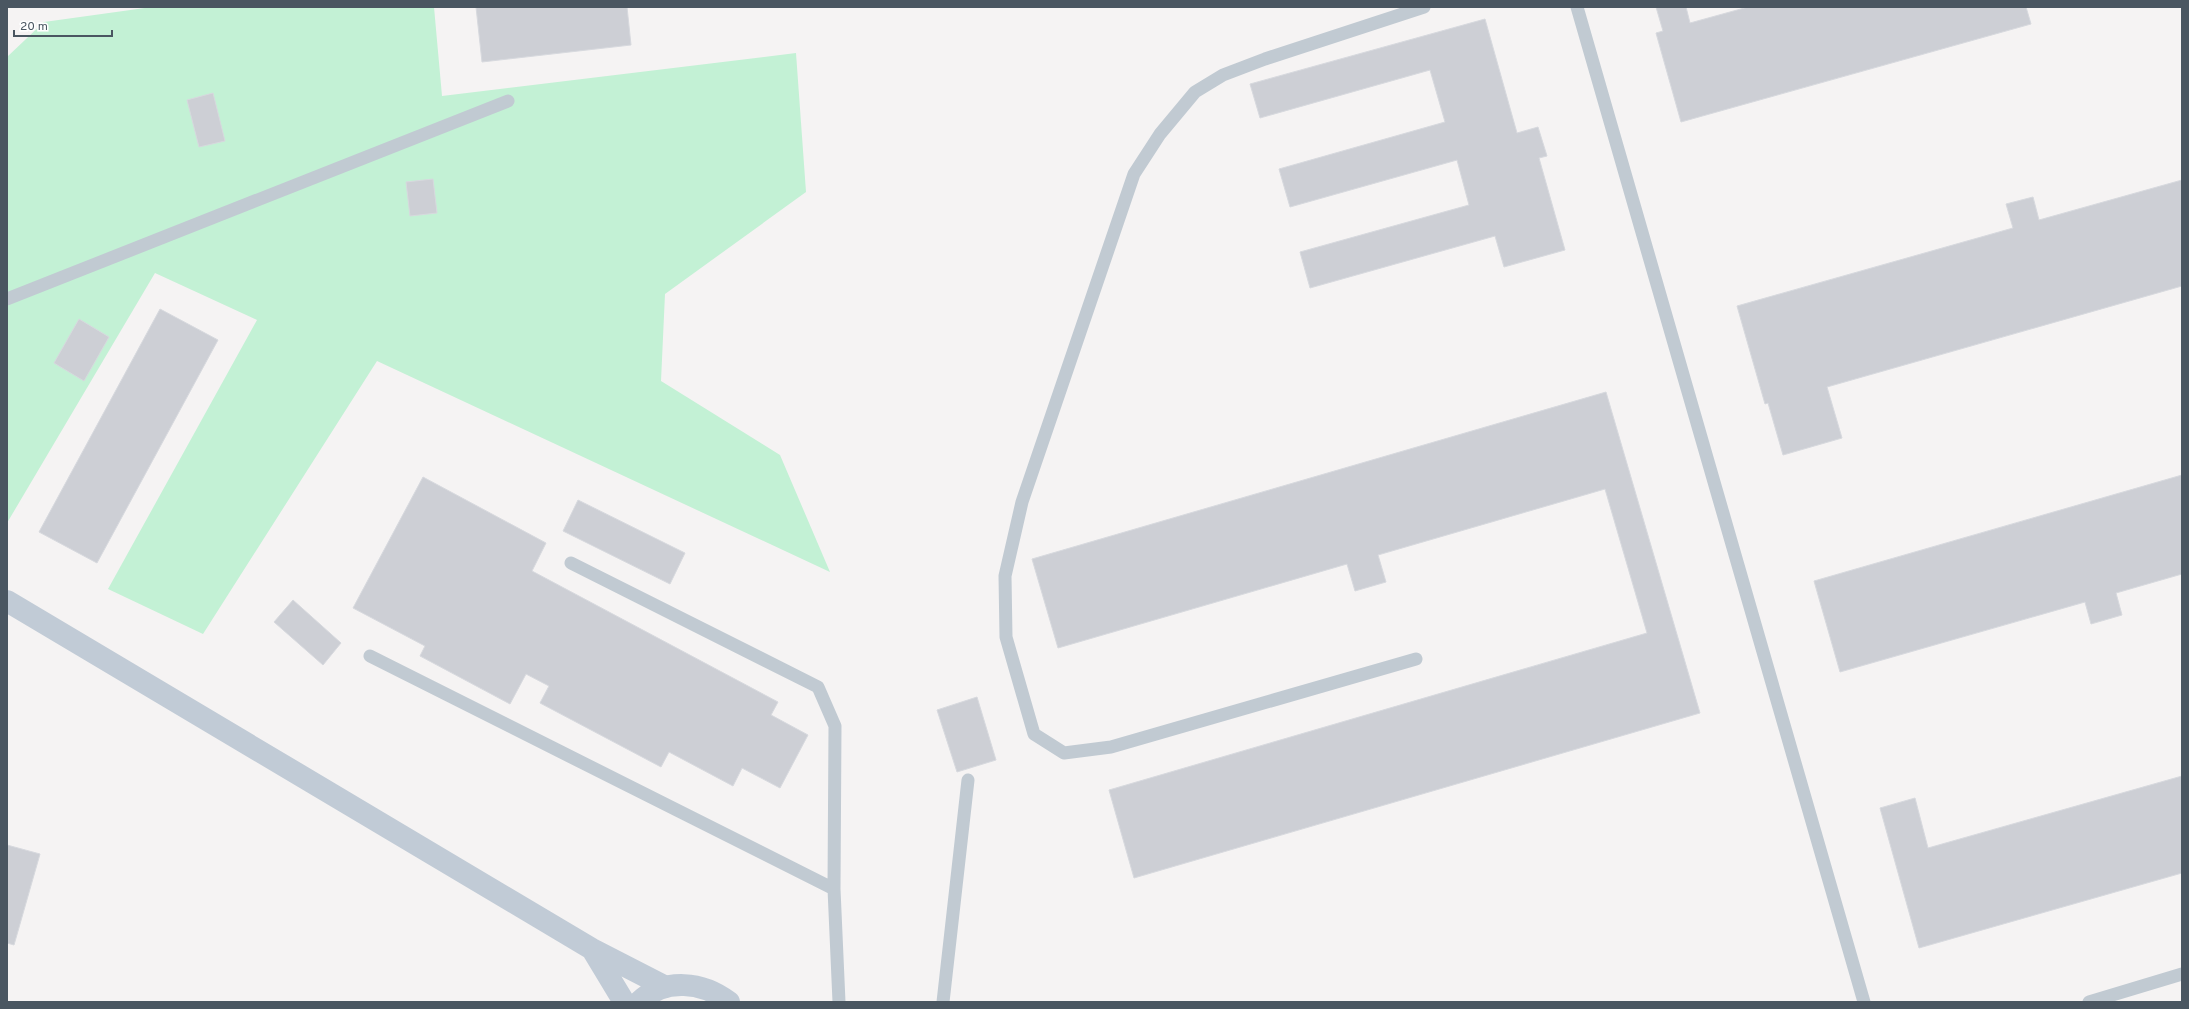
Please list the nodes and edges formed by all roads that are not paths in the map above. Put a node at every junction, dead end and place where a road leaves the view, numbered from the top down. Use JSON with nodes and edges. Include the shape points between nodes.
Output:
{"nodes":[{"id":1,"x":1424,"y":7,"type":"edge"},
{"id":2,"x":1577,"y":7,"type":"edge"},
{"id":3,"x":508,"y":101,"type":"dead end"},
{"id":4,"x":7,"y":299,"type":"edge"},
{"id":5,"x":571,"y":563,"type":"dead end"},
{"id":6,"x":7,"y":601,"type":"edge"},
{"id":7,"x":370,"y":656,"type":"dead end"},
{"id":8,"x":1416,"y":658,"type":"dead end"},
{"id":9,"x":968,"y":780,"type":"dead end"},
{"id":10,"x":834,"y":889,"type":"junction"},
{"id":11,"x":592,"y":948,"type":"junction"},
{"id":12,"x":2182,"y":974,"type":"edge"},
{"id":13,"x":666,"y":987,"type":"junction"},
{"id":14,"x":624,"y":1002,"type":"edge"},
{"id":15,"x":639,"y":1002,"type":"edge"},
{"id":16,"x":729,"y":1002,"type":"edge"},
{"id":17,"x":840,"y":1002,"type":"edge"},
{"id":18,"x":943,"y":1002,"type":"edge"},
{"id":19,"x":1864,"y":1002,"type":"edge"},
{"id":20,"x":2089,"y":1002,"type":"edge"}],
"edges":[{"from":1,"to":8,"type":"lane","via":[[1223,75],[1195,92],[1160,134],[1134,174],[1022,502],[1005,576],[1006,638],[1034,734],[1064,753],[1111,747]]},
{"from":2,"to":19,"type":"lane"},
{"from":3,"to":4,"type":"lane"},
{"from":5,"to":10,"type":"lane","via":[[818,687],[835,726]]},
{"from":6,"to":11,"type":"street"},
{"from":7,"to":10,"type":"lane"},
{"from":9,"to":18,"type":"lane"},
{"from":10,"to":17,"type":"lane"},
{"from":11,"to":13,"type":"street"},
{"from":11,"to":14,"type":"street"},
{"from":12,"to":20,"type":"lane"},
{"from":13,"to":15,"type":"street"},
{"from":13,"to":16,"type":"street","via":[[697,986],[716,993]]}]}
